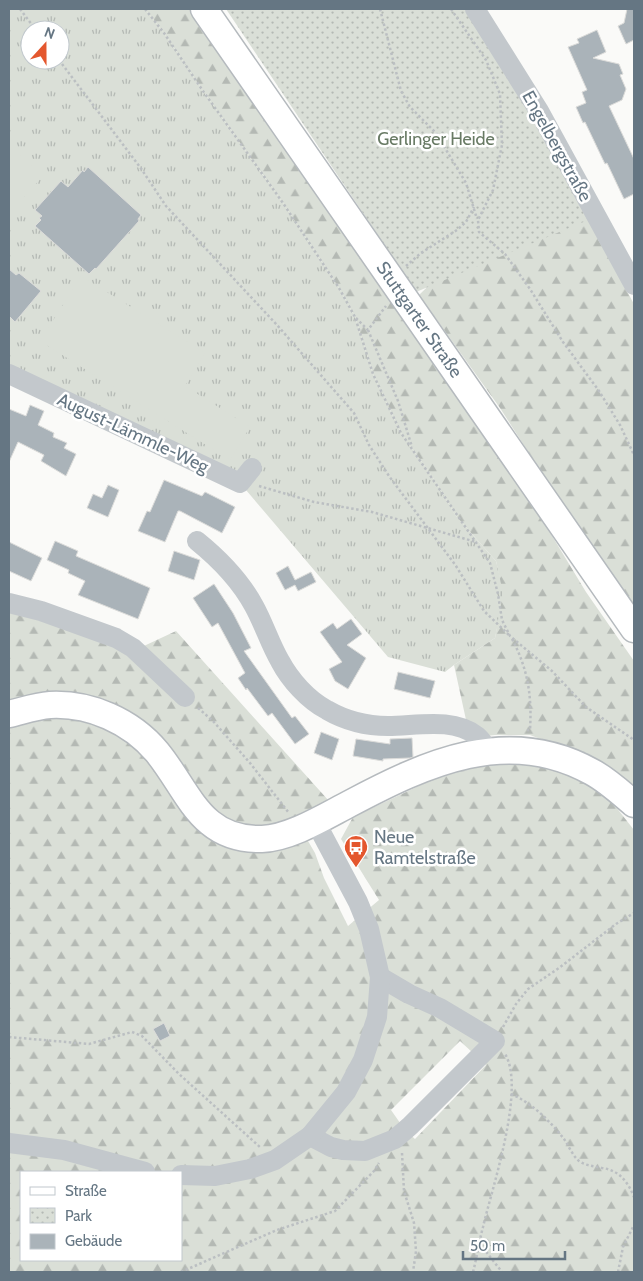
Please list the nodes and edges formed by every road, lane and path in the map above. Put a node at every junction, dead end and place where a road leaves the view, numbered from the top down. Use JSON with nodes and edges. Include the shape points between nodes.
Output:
{"nodes":[{"id":1,"x":20,"y":9,"type":"edge"},
{"id":2,"x":145,"y":9,"type":"edge"},
{"id":3,"x":204,"y":9,"type":"edge"},
{"id":4,"x":380,"y":9,"type":"edge"},
{"id":5,"x":451,"y":9,"type":"edge"},
{"id":6,"x":475,"y":9,"type":"edge"},
{"id":7,"x":28,"y":20,"type":"edge"},
{"id":8,"x":67,"y":70,"type":"edge"},
{"id":9,"x":474,"y":206,"type":"junction"},
{"id":10,"x":478,"y":220,"type":"junction"},
{"id":11,"x":393,"y":280,"type":"junction"},
{"id":12,"x":634,"y":285,"type":"edge"},
{"id":13,"x":355,"y":317,"type":"junction"},
{"id":14,"x":368,"y":330,"type":"junction"},
{"id":15,"x":9,"y":374,"type":"edge"},
{"id":16,"x":413,"y":450,"type":"junction"},
{"id":17,"x":634,"y":455,"type":"edge"},
{"id":18,"x":246,"y":476,"type":"joint"},
{"id":19,"x":428,"y":528,"type":"junction"},
{"id":20,"x":197,"y":541,"type":"dead end"},
{"id":21,"x":477,"y":542,"type":"junction"},
{"id":22,"x":9,"y":603,"type":"edge"},
{"id":23,"x":634,"y":629,"type":"edge"},
{"id":24,"x":510,"y":636,"type":"junction"},
{"id":25,"x":185,"y":697,"type":"joint"},
{"id":26,"x":9,"y":714,"type":"edge"},
{"id":27,"x":530,"y":730,"type":"dead end"},
{"id":28,"x":634,"y":740,"type":"edge"},
{"id":29,"x":489,"y":751,"type":"junction"},
{"id":30,"x":626,"y":797,"type":"edge"},
{"id":31,"x":634,"y":820,"type":"edge"},
{"id":32,"x":307,"y":825,"type":"junction"},
{"id":33,"x":634,"y":913,"type":"edge"},
{"id":34,"x":380,"y":977,"type":"junction"},
{"id":35,"x":9,"y":1037,"type":"edge"},
{"id":36,"x":495,"y":1041,"type":"junction"},
{"id":37,"x":511,"y":1094,"type":"junction"},
{"id":38,"x":410,"y":1126,"type":"junction"},
{"id":39,"x":310,"y":1136,"type":"junction"},
{"id":40,"x":9,"y":1143,"type":"edge"},
{"id":41,"x":275,"y":1160,"type":"junction"},
{"id":42,"x":379,"y":1163,"type":"dead end"},
{"id":43,"x":141,"y":1171,"type":"edge"},
{"id":44,"x":182,"y":1175,"type":"edge"},
{"id":45,"x":634,"y":1197,"type":"edge"},
{"id":46,"x":634,"y":1225,"type":"edge"},
{"id":47,"x":480,"y":1244,"type":"junction"},
{"id":48,"x":181,"y":1272,"type":"edge"},
{"id":49,"x":412,"y":1272,"type":"edge"},
{"id":50,"x":473,"y":1272,"type":"edge"},
{"id":51,"x":502,"y":1272,"type":"edge"},
{"id":52,"x":618,"y":1272,"type":"edge"}],
"edges":[{"from":1,"to":7,"type":"path"},
{"from":2,"to":13,"type":"path","via":[[283,203]]},
{"from":3,"to":11,"type":"main road","name":"Stuttgarter Straße"},
{"from":4,"to":9,"type":"path","via":[[401,91],[410,107],[436,133],[466,183]]},
{"from":5,"to":10,"type":"path","via":[[486,60],[500,94],[502,145],[493,190]]},
{"from":6,"to":12,"type":"street","name":"Engelbergstraße","via":[[539,110]]},
{"from":8,"to":19,"type":"path","via":[[166,206],[354,413],[369,445]]},
{"from":9,"to":10,"type":"path"},
{"from":9,"to":11,"type":"path","via":[[466,222],[414,259]]},
{"from":10,"to":17,"type":"path","via":[[480,232],[505,254],[599,391]]},
{"from":11,"to":14,"type":"path","via":[[386,309]]},
{"from":11,"to":23,"type":"main road","name":"Stuttgarter Straße"},
{"from":13,"to":14,"type":"path"},
{"from":13,"to":16,"type":"path","via":[[373,374],[401,433]]},
{"from":14,"to":16,"type":"path","via":[[398,401]]},
{"from":15,"to":18,"type":"street","name":"August-Lämmle-Weg"},
{"from":16,"to":21,"type":"path"},
{"from":18,"to":19,"type":"path","via":[[252,484],[314,502],[372,512]]},
{"from":19,"to":21,"type":"path"},
{"from":19,"to":24,"type":"path","via":[[484,611]]},
{"from":20,"to":29,"type":"street","via":[[237,582],[254,605],[280,662],[309,698],[325,710],[347,721],[368,725],[422,724],[459,728],[476,735]]},
{"from":21,"to":24,"type":"path","via":[[490,563],[502,620]]},
{"from":22,"to":25,"type":"street","via":[[42,611],[116,638],[133,648]]},
{"from":24,"to":27,"type":"path","via":[[528,681]]},
{"from":24,"to":28,"type":"path","via":[[552,671],[586,708]]},
{"from":25,"to":32,"type":"path","via":[[213,721],[287,808]]},
{"from":26,"to":32,"type":"main road","via":[[50,705],[94,711],[129,727],[158,754],[187,798],[207,820],[223,831],[243,838],[264,839]]},
{"from":29,"to":30,"type":"main road","via":[[520,750],[554,756],[593,772]]},
{"from":29,"to":32,"type":"main road","via":[[444,761],[406,776]]},
{"from":30,"to":31,"type":"main road"},
{"from":32,"to":34,"type":"street","via":[[358,902],[369,929]]},
{"from":33,"to":36,"type":"path","via":[[528,990]]},
{"from":34,"to":36,"type":"street"},
{"from":34,"to":39,"type":"street","via":[[377,1017],[364,1060],[346,1092]]},
{"from":35,"to":41,"type":"path","via":[[89,1044],[132,1032],[142,1036],[179,1074]]},
{"from":36,"to":37,"type":"path","via":[[506,1057],[512,1079]]},
{"from":36,"to":38,"type":"street"},
{"from":37,"to":45,"type":"path","via":[[524,1099],[551,1124],[580,1162],[620,1175],[630,1186]]},
{"from":37,"to":47,"type":"path","via":[[504,1145]]},
{"from":38,"to":39,"type":"street","via":[[395,1138],[365,1151],[331,1147]]},
{"from":38,"to":49,"type":"path","via":[[402,1155],[404,1191],[414,1223],[416,1251]]},
{"from":39,"to":41,"type":"street"},
{"from":40,"to":43,"type":"street","via":[[64,1150]]},
{"from":41,"to":44,"type":"street","via":[[215,1176]]},
{"from":42,"to":48,"type":"path","via":[[335,1211],[277,1230]]},
{"from":46,"to":52,"type":"path","via":[[623,1247]]},
{"from":47,"to":50,"type":"path"},
{"from":47,"to":51,"type":"path"}]}
